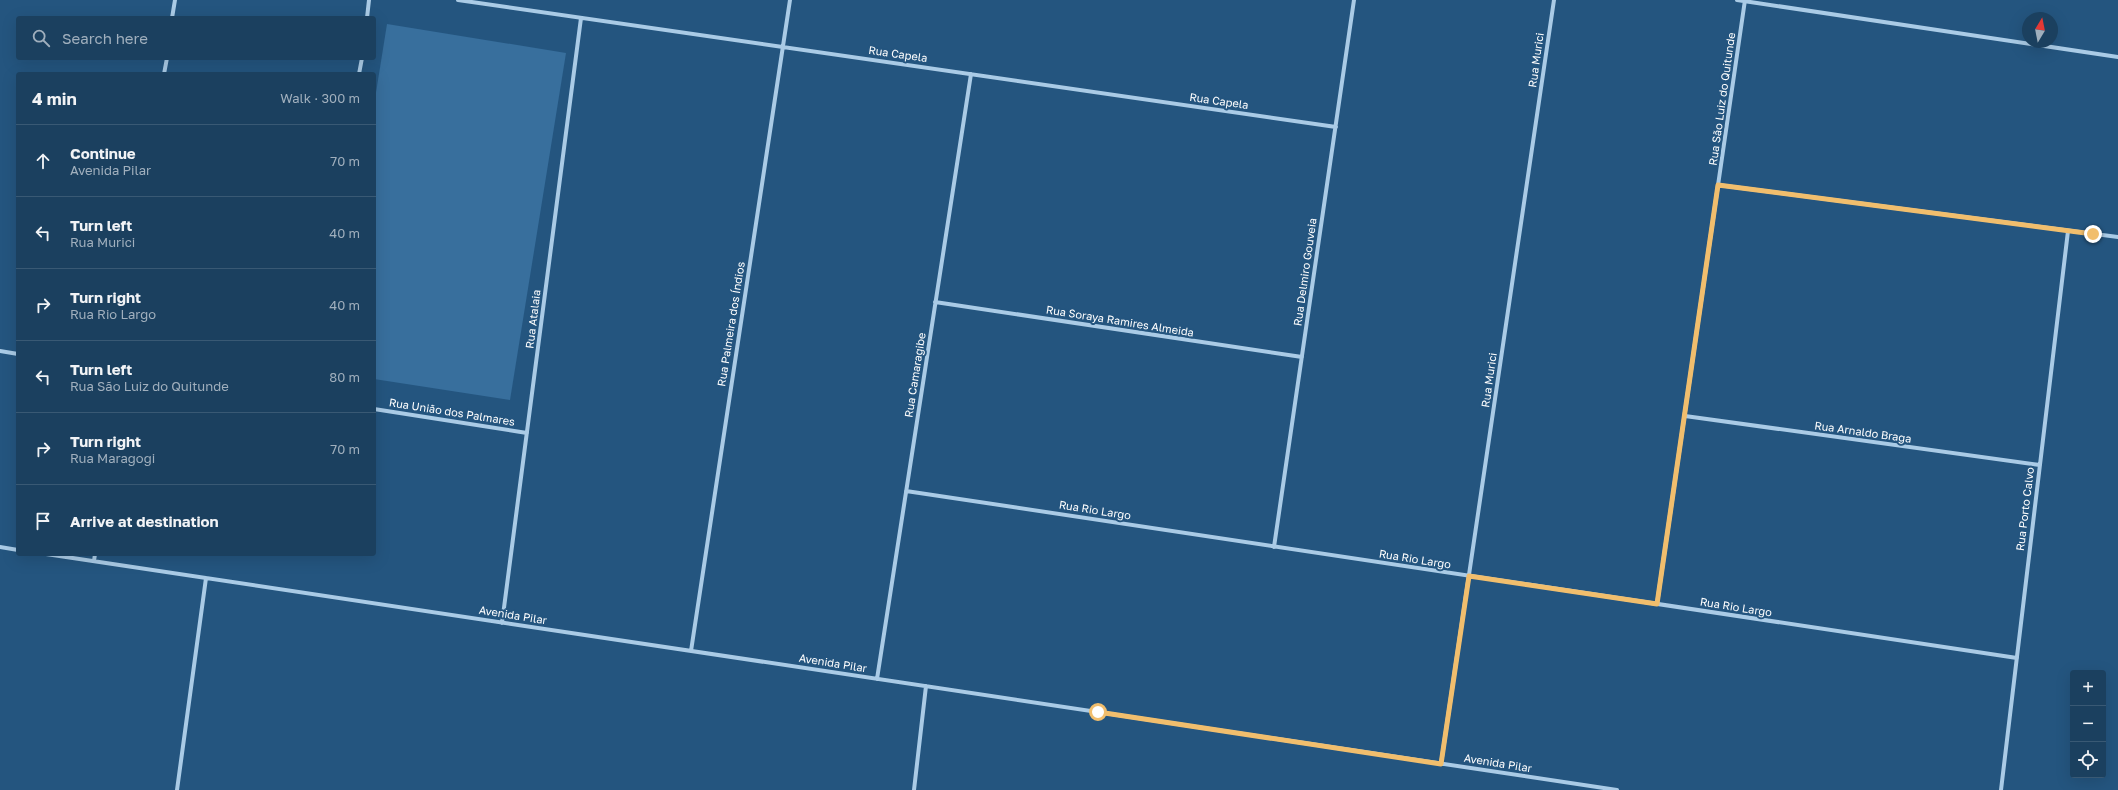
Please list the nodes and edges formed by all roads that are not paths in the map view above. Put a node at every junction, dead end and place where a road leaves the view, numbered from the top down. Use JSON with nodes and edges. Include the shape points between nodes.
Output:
{"nodes":[{"id":1,"x":175,"y":0,"type":"edge"},
{"id":2,"x":369,"y":0,"type":"edge"},
{"id":3,"x":458,"y":0,"type":"edge"},
{"id":4,"x":790,"y":0,"type":"edge"},
{"id":5,"x":1354,"y":0,"type":"edge"},
{"id":6,"x":1554,"y":0,"type":"edge"},
{"id":7,"x":1737,"y":0,"type":"edge"},
{"id":8,"x":1745,"y":1,"type":"edge"},
{"id":9,"x":172,"y":16,"type":"edge"},
{"id":10,"x":367,"y":16,"type":"edge"},
{"id":11,"x":581,"y":18,"type":"junction"},
{"id":12,"x":783,"y":47,"type":"junction"},
{"id":13,"x":2118,"y":58,"type":"edge"},
{"id":14,"x":167,"y":60,"type":"edge"},
{"id":15,"x":362,"y":60,"type":"edge"},
{"id":16,"x":164,"y":72,"type":"edge"},
{"id":17,"x":359,"y":72,"type":"edge"},
{"id":18,"x":971,"y":74,"type":"junction"},
{"id":19,"x":1336,"y":127,"type":"junction"},
{"id":20,"x":1718,"y":185,"type":"junction"},
{"id":21,"x":2068,"y":231,"type":"junction"},
{"id":22,"x":2118,"y":238,"type":"edge"},
{"id":23,"x":935,"y":302,"type":"junction"},
{"id":24,"x":0,"y":351,"type":"edge"},
{"id":25,"x":16,"y":354,"type":"edge"},
{"id":26,"x":1302,"y":357,"type":"junction"},
{"id":27,"x":376,"y":409,"type":"edge"},
{"id":28,"x":1685,"y":416,"type":"junction"},
{"id":29,"x":527,"y":433,"type":"junction"},
{"id":30,"x":2040,"y":465,"type":"junction"},
{"id":31,"x":906,"y":491,"type":"junction"},
{"id":32,"x":0,"y":547,"type":"edge"},
{"id":33,"x":1274,"y":547,"type":"junction"},
{"id":34,"x":16,"y":550,"type":"edge"},
{"id":35,"x":60,"y":556,"type":"edge"},
{"id":36,"x":95,"y":556,"type":"edge"},
{"id":37,"x":94,"y":561,"type":"junction"},
{"id":38,"x":1469,"y":576,"type":"junction"},
{"id":39,"x":206,"y":578,"type":"junction"},
{"id":40,"x":1657,"y":604,"type":"junction"},
{"id":41,"x":502,"y":623,"type":"junction"},
{"id":42,"x":691,"y":651,"type":"junction"},
{"id":43,"x":2017,"y":658,"type":"junction"},
{"id":44,"x":877,"y":679,"type":"junction"},
{"id":45,"x":926,"y":686,"type":"junction"},
{"id":46,"x":1441,"y":764,"type":"junction"},
{"id":47,"x":177,"y":790,"type":"edge"},
{"id":48,"x":914,"y":790,"type":"edge"},
{"id":49,"x":1617,"y":790,"type":"edge"},
{"id":50,"x":2001,"y":790,"type":"edge"}],
"edges":[{"from":1,"to":9,"type":"street"},
{"from":2,"to":10,"type":"street"},
{"from":3,"to":11,"type":"street","name":"Rua Capela"},
{"from":4,"to":12,"type":"street","name":"Rua Palmeira dos Índios"},
{"from":5,"to":19,"type":"street","name":"Rua Delmiro Gouveia"},
{"from":6,"to":38,"type":"street","name":"Rua Murici"},
{"from":7,"to":8,"type":"street"},
{"from":8,"to":13,"type":"street"},
{"from":8,"to":20,"type":"street","name":"Rua São Luiz do Quitunde"},
{"from":11,"to":12,"type":"street","name":"Rua Capela"},
{"from":11,"to":29,"type":"street","name":"Rua Atalaia"},
{"from":12,"to":18,"type":"street","name":"Rua Capela"},
{"from":12,"to":42,"type":"street","name":"Rua Palmeira dos Índios"},
{"from":14,"to":16,"type":"street"},
{"from":15,"to":17,"type":"street"},
{"from":18,"to":19,"type":"street","name":"Rua Capela"},
{"from":18,"to":23,"type":"street","name":"Rua Camaragibe"},
{"from":19,"to":26,"type":"street","name":"Rua Delmiro Gouveia"},
{"from":20,"to":21,"type":"street"},
{"from":20,"to":28,"type":"street","name":"Rua São Luiz do Quitunde"},
{"from":21,"to":22,"type":"street"},
{"from":21,"to":30,"type":"street","name":"Rua Porto Calvo"},
{"from":23,"to":26,"type":"street","name":"Rua Soraya Ramires Almeida"},
{"from":23,"to":31,"type":"street","name":"Rua Camaragibe"},
{"from":24,"to":25,"type":"street"},
{"from":26,"to":33,"type":"street","name":"Rua Delmiro Gouveia"},
{"from":27,"to":29,"type":"street","name":"Rua União dos Palmares"},
{"from":28,"to":30,"type":"street","name":"Rua Arnaldo Braga"},
{"from":28,"to":40,"type":"street","name":"Rua São Luiz do Quitunde"},
{"from":29,"to":41,"type":"street","name":"Rua Atalaia"},
{"from":30,"to":43,"type":"street","name":"Rua Porto Calvo"},
{"from":31,"to":33,"type":"street","name":"Rua Rio Largo"},
{"from":31,"to":44,"type":"street","name":"Rua Camaragibe"},
{"from":32,"to":34,"type":"street"},
{"from":33,"to":38,"type":"street","name":"Rua Rio Largo"},
{"from":35,"to":37,"type":"street","name":"Avenida Pilar"},
{"from":36,"to":37,"type":"street"},
{"from":37,"to":39,"type":"street","name":"Avenida Pilar"},
{"from":38,"to":40,"type":"street","name":"Rua Rio Largo"},
{"from":38,"to":46,"type":"street","name":"Rua Murici"},
{"from":39,"to":41,"type":"street","name":"Avenida Pilar"},
{"from":39,"to":47,"type":"street"},
{"from":40,"to":43,"type":"street","name":"Rua Rio Largo"},
{"from":41,"to":42,"type":"street","name":"Avenida Pilar"},
{"from":42,"to":44,"type":"street","name":"Avenida Pilar"},
{"from":43,"to":50,"type":"street","name":"Rua Porto Calvo"},
{"from":44,"to":45,"type":"street","name":"Avenida Pilar"},
{"from":45,"to":46,"type":"street","name":"Avenida Pilar"},
{"from":45,"to":48,"type":"street"},
{"from":46,"to":49,"type":"street","name":"Avenida Pilar"}]}
